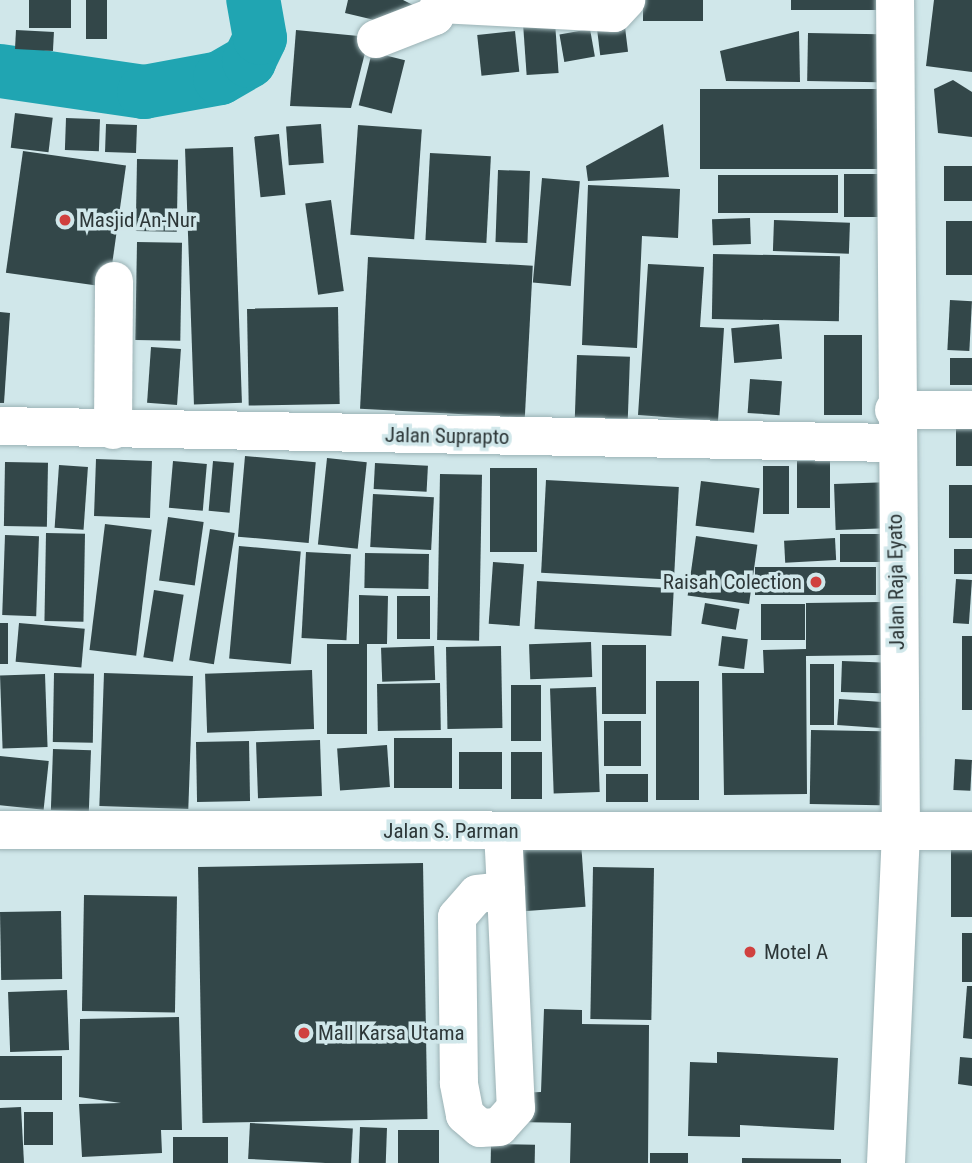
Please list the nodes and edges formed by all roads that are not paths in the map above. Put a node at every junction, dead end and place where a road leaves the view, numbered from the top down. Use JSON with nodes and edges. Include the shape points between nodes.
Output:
{"nodes":[{"id":1,"x":626,"y":0,"type":"edge"},
{"id":2,"x":895,"y":0,"type":"edge"},
{"id":3,"x":441,"y":2,"type":"edge"},
{"id":4,"x":376,"y":39,"type":"dead end"},
{"id":5,"x":114,"y":281,"type":"dead end"},
{"id":6,"x":972,"y":410,"type":"edge"},
{"id":7,"x":0,"y":426,"type":"edge"},
{"id":8,"x":894,"y":426,"type":"junction"},
{"id":9,"x":113,"y":430,"type":"junction"},
{"id":10,"x":0,"y":830,"type":"edge"},
{"id":11,"x":503,"y":831,"type":"junction"},
{"id":12,"x":972,"y":831,"type":"edge"},
{"id":13,"x":901,"y":832,"type":"junction"},
{"id":14,"x":506,"y":891,"type":"junction"},
{"id":15,"x":886,"y":1163,"type":"edge"}],
"edges":[{"from":1,"to":3,"type":"street","via":[[614,13]]},
{"from":2,"to":8,"type":"street","name":"Jalan Raja Eyato"},
{"from":3,"to":4,"type":"street","via":[[436,16]]},
{"from":5,"to":9,"type":"street"},
{"from":6,"to":8,"type":"street","name":"Jalan Suprapto"},
{"from":7,"to":9,"type":"street","name":"Jalan Suprapto"},
{"from":8,"to":9,"type":"street","name":"Jalan Suprapto"},
{"from":8,"to":13,"type":"street","name":"Jalan Raja Eyato"},
{"from":10,"to":11,"type":"street","name":"Jalan S. Parman"},
{"from":11,"to":13,"type":"street","name":"Jalan S. Parman"},
{"from":11,"to":14,"type":"street"},
{"from":12,"to":13,"type":"street","name":"Jalan S. Parman"},
{"from":13,"to":15,"type":"street","name":"Jalan Raja Eyato"},
{"from":14,"to":14,"type":"street","via":[[516,1108],[499,1127],[480,1128],[465,1115],[459,1083],[457,917],[477,894]]}]}
